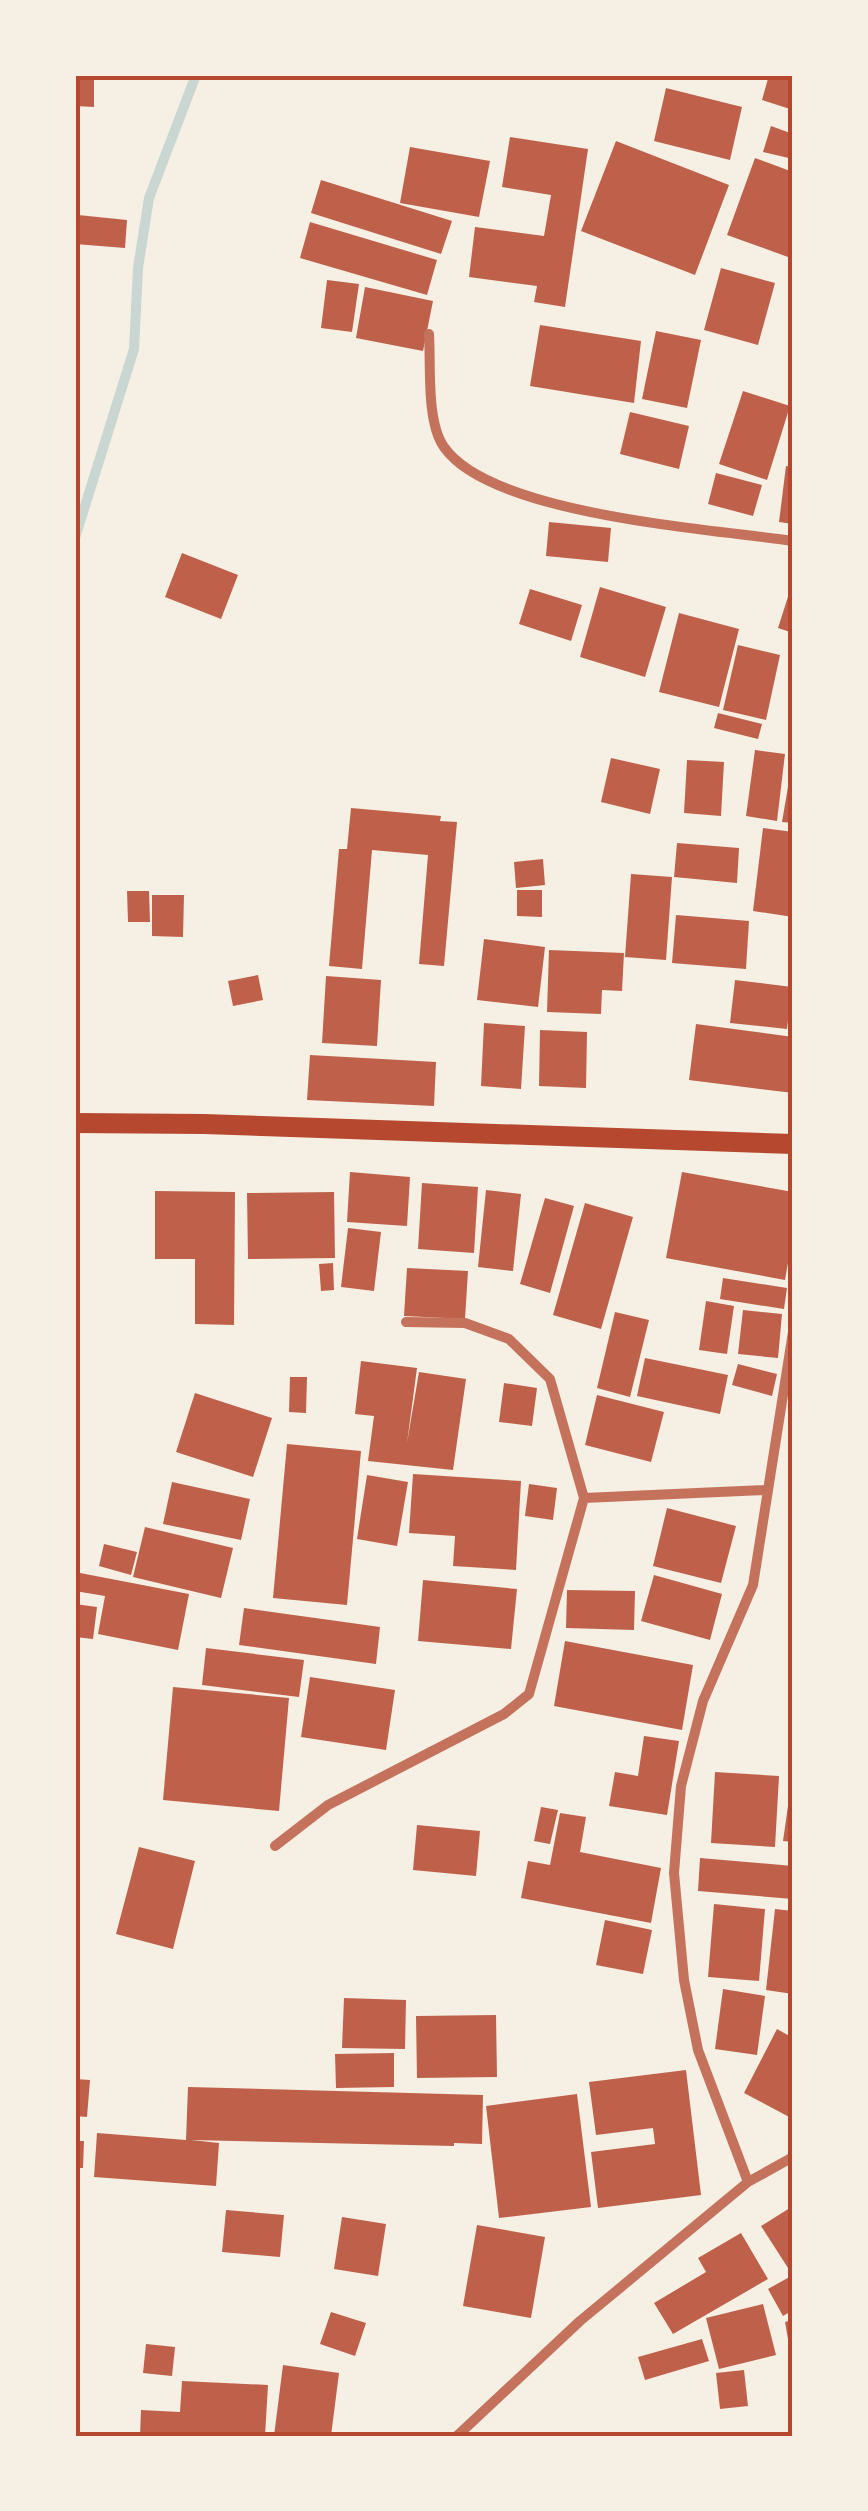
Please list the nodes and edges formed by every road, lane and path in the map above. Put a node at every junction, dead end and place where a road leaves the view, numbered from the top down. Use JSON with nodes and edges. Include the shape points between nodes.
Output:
{"nodes":[{"id":1,"x":429,"y":334,"type":"dead end"},
{"id":2,"x":793,"y":541,"type":"edge"},
{"id":3,"x":75,"y":1123,"type":"edge"},
{"id":4,"x":793,"y":1144,"type":"edge"},
{"id":5,"x":406,"y":1322,"type":"dead end"},
{"id":6,"x":793,"y":1332,"type":"edge"},
{"id":7,"x":766,"y":1490,"type":"junction"},
{"id":8,"x":584,"y":1498,"type":"junction"},
{"id":9,"x":275,"y":1846,"type":"dead end"},
{"id":10,"x":793,"y":2157,"type":"edge"},
{"id":11,"x":748,"y":2182,"type":"junction"},
{"id":12,"x":457,"y":2436,"type":"edge"}],
"edges":[{"from":1,"to":2,"type":"street","via":[[433,419],[443,446],[469,472],[517,496],[595,513]]},
{"from":3,"to":4,"type":"main road"},
{"from":5,"to":8,"type":"street","via":[[464,1324],[509,1338],[550,1379]]},
{"from":6,"to":7,"type":"street"},
{"from":7,"to":8,"type":"street"},
{"from":7,"to":11,"type":"street","via":[[753,1585],[703,1700],[681,1786],[674,1873],[698,2050]]},
{"from":8,"to":9,"type":"street","via":[[529,1694],[504,1714],[328,1806]]},
{"from":10,"to":11,"type":"street"},
{"from":11,"to":12,"type":"street","via":[[580,2321]]}]}
